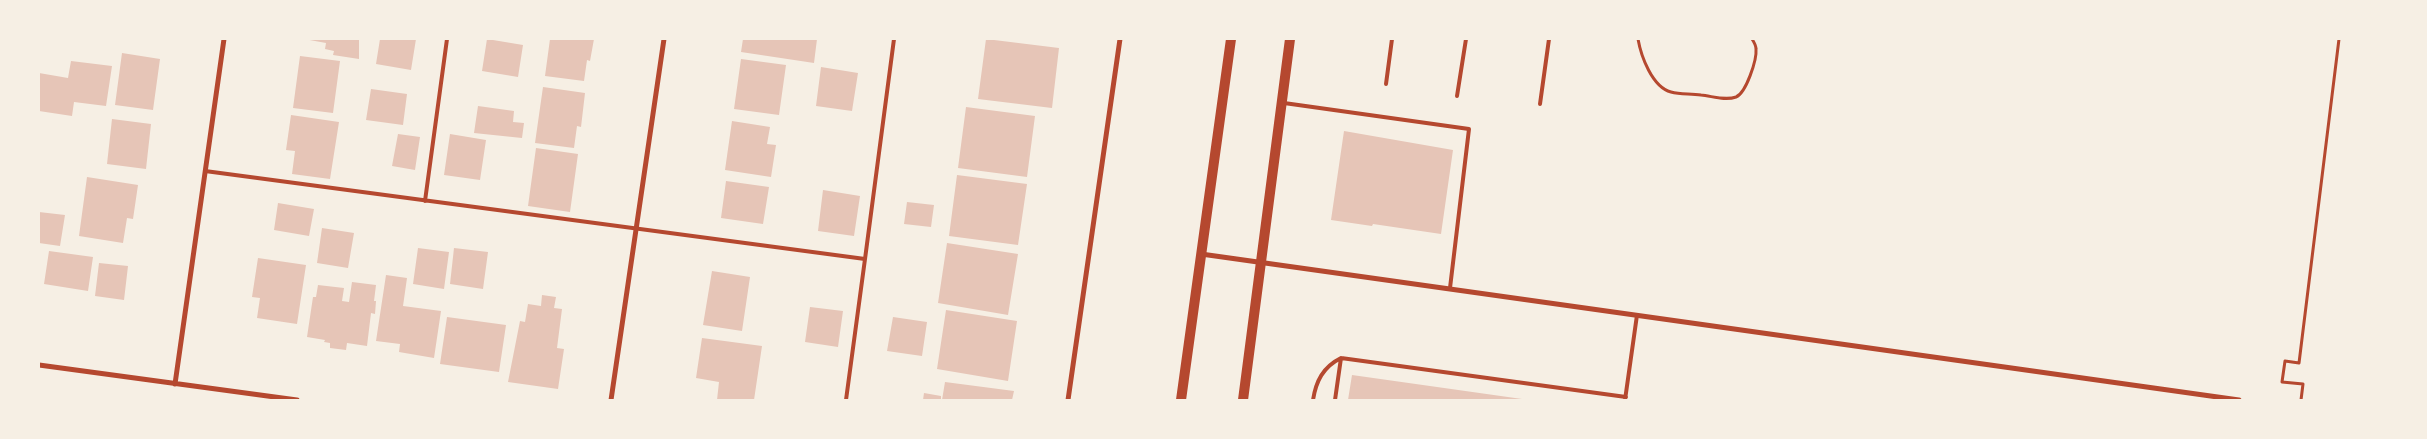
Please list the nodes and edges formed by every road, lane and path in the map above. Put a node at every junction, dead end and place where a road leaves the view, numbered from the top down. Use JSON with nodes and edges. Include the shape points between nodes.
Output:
{"nodes":[{"id":1,"x":224,"y":39,"type":"edge"},
{"id":2,"x":447,"y":39,"type":"edge"},
{"id":3,"x":664,"y":39,"type":"edge"},
{"id":4,"x":894,"y":39,"type":"edge"},
{"id":5,"x":1120,"y":39,"type":"edge"},
{"id":6,"x":1231,"y":39,"type":"edge"},
{"id":7,"x":1290,"y":39,"type":"edge"},
{"id":8,"x":1392,"y":39,"type":"edge"},
{"id":9,"x":1466,"y":39,"type":"edge"},
{"id":10,"x":1549,"y":39,"type":"edge"},
{"id":11,"x":1638,"y":39,"type":"edge"},
{"id":12,"x":1752,"y":39,"type":"edge"},
{"id":13,"x":2339,"y":39,"type":"edge"},
{"id":14,"x":1386,"y":84,"type":"dead end"},
{"id":15,"x":1456,"y":96,"type":"dead end"},
{"id":16,"x":1281,"y":102,"type":"junction"},
{"id":17,"x":1540,"y":104,"type":"dead end"},
{"id":18,"x":205,"y":171,"type":"junction"},
{"id":19,"x":426,"y":201,"type":"junction"},
{"id":20,"x":638,"y":229,"type":"junction"},
{"id":21,"x":1201,"y":254,"type":"junction"},
{"id":22,"x":865,"y":260,"type":"junction"},
{"id":23,"x":1259,"y":262,"type":"junction"},
{"id":24,"x":1450,"y":288,"type":"junction"},
{"id":25,"x":1637,"y":314,"type":"junction"},
{"id":26,"x":1341,"y":358,"type":"junction"},
{"id":27,"x":39,"y":365,"type":"edge"},
{"id":28,"x":175,"y":384,"type":"junction"},
{"id":29,"x":1626,"y":398,"type":"edge"},
{"id":30,"x":297,"y":400,"type":"edge"},
{"id":31,"x":611,"y":400,"type":"edge"},
{"id":32,"x":846,"y":400,"type":"edge"},
{"id":33,"x":1068,"y":400,"type":"edge"},
{"id":34,"x":1180,"y":400,"type":"edge"},
{"id":35,"x":1243,"y":400,"type":"edge"},
{"id":36,"x":1313,"y":400,"type":"edge"},
{"id":37,"x":1335,"y":400,"type":"edge"},
{"id":38,"x":2239,"y":400,"type":"edge"},
{"id":39,"x":2300,"y":400,"type":"edge"}],
"edges":[{"from":1,"to":18,"type":"street"},
{"from":2,"to":19,"type":"lane"},
{"from":3,"to":20,"type":"street"},
{"from":4,"to":22,"type":"lane"},
{"from":5,"to":33,"type":"street"},
{"from":6,"to":21,"type":"main road"},
{"from":7,"to":16,"type":"main road"},
{"from":8,"to":14,"type":"lane"},
{"from":9,"to":15,"type":"lane"},
{"from":10,"to":17,"type":"lane"},
{"from":11,"to":12,"type":"path","via":[[1654,78],[1662,88],[1722,98],[1743,92],[1753,66],[1756,47]]},
{"from":13,"to":39,"type":"path","via":[[2299,363],[2285,361],[2282,382],[2303,384]]},
{"from":16,"to":23,"type":"main road"},
{"from":16,"to":24,"type":"lane","via":[[1469,129]]},
{"from":18,"to":19,"type":"lane"},
{"from":18,"to":28,"type":"street"},
{"from":19,"to":20,"type":"lane"},
{"from":20,"to":22,"type":"lane"},
{"from":20,"to":31,"type":"street"},
{"from":21,"to":23,"type":"street"},
{"from":21,"to":34,"type":"main road"},
{"from":22,"to":32,"type":"lane"},
{"from":23,"to":24,"type":"street"},
{"from":23,"to":35,"type":"main road"},
{"from":24,"to":25,"type":"street"},
{"from":25,"to":29,"type":"lane"},
{"from":25,"to":38,"type":"street"},
{"from":26,"to":29,"type":"lane"},
{"from":26,"to":36,"type":"lane","via":[[1324,370],[1315,386]]},
{"from":26,"to":37,"type":"lane"},
{"from":27,"to":28,"type":"street"},
{"from":28,"to":30,"type":"street"}]}
